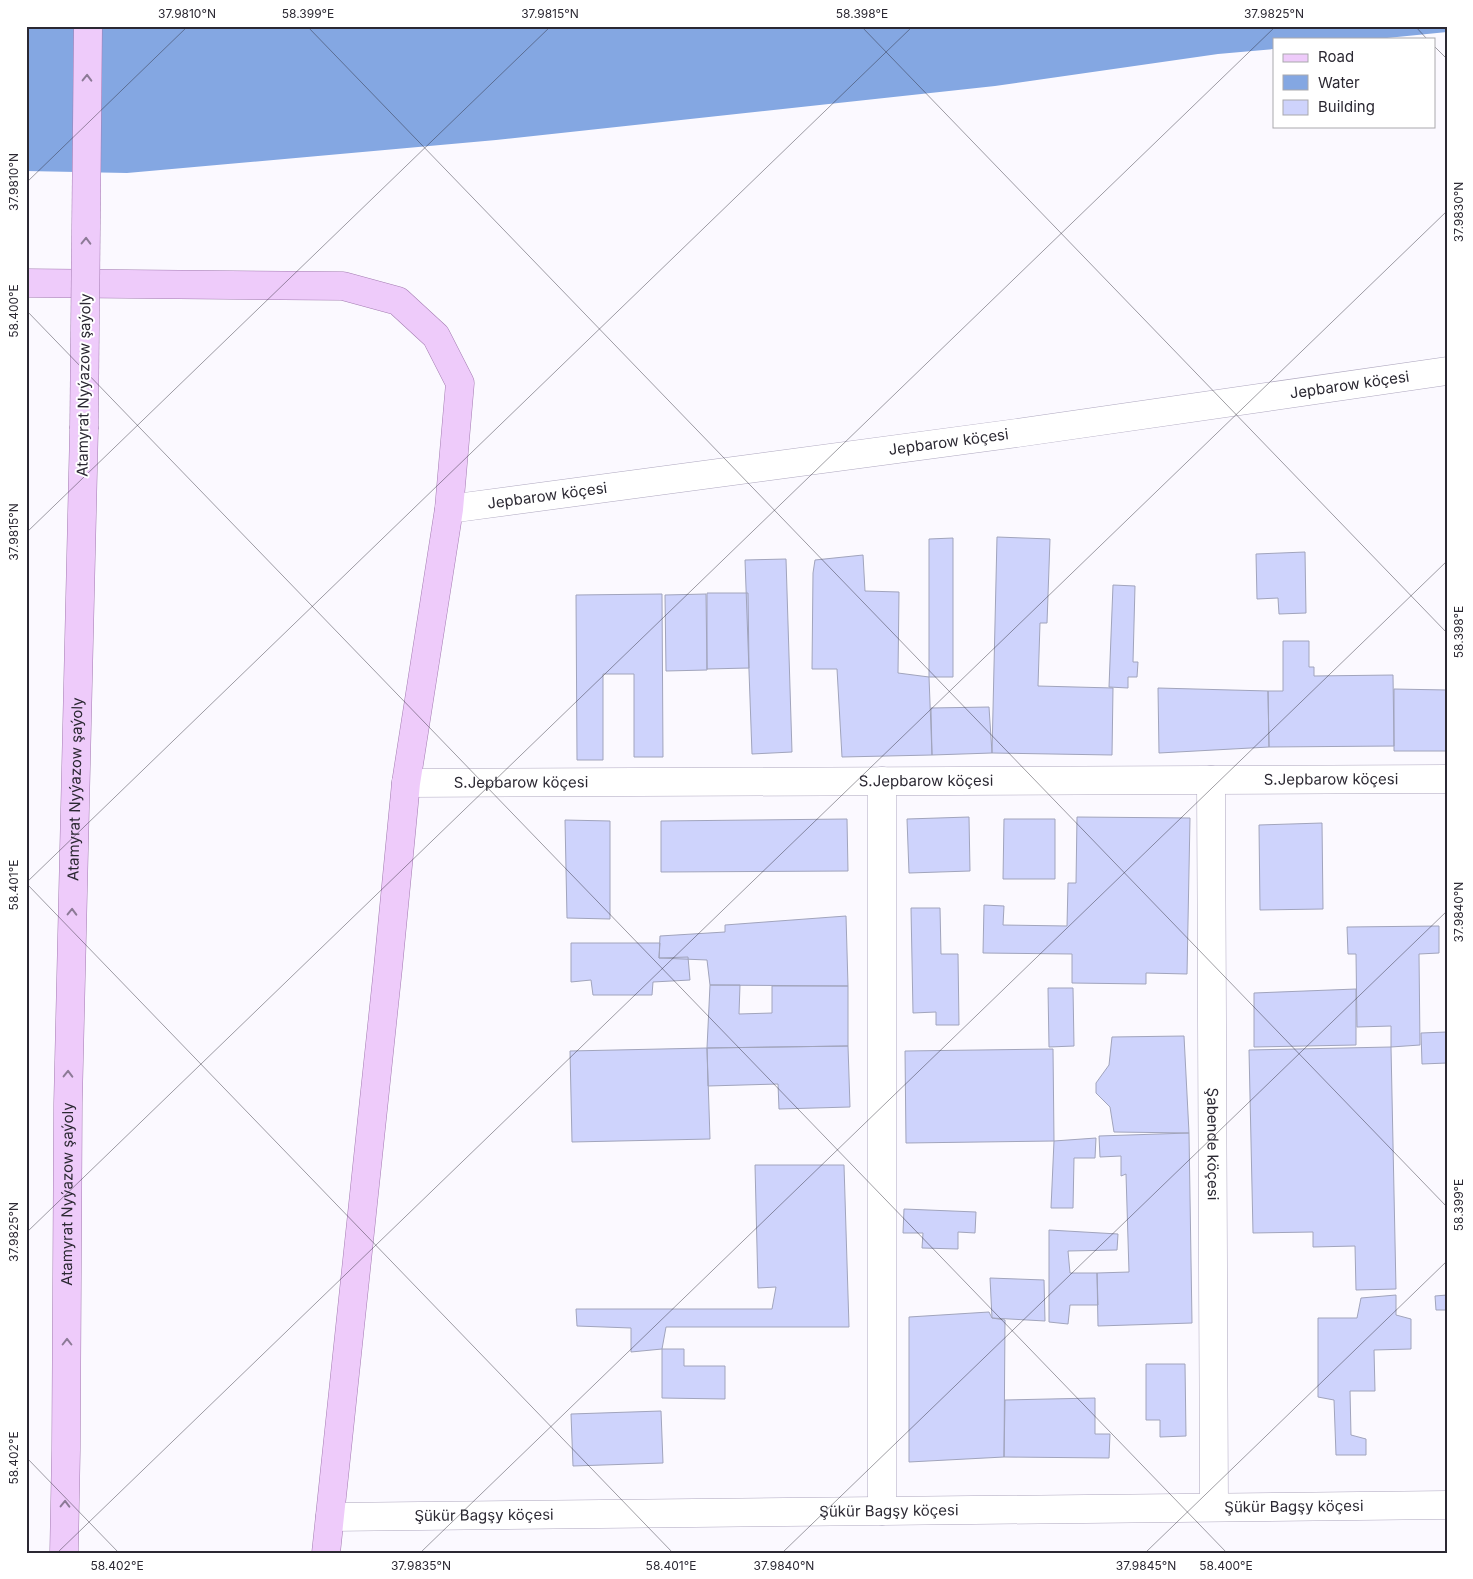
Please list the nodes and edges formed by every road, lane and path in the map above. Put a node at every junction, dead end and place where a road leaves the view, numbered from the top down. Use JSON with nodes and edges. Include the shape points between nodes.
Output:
{"nodes":[{"id":1,"x":88,"y":26,"type":"edge"},
{"id":2,"x":26,"y":283,"type":"edge"},
{"id":3,"x":1447,"y":371,"type":"edge"},
{"id":4,"x":450,"y":509,"type":"junction"},
{"id":5,"x":1447,"y":779,"type":"edge"},
{"id":6,"x":1211,"y":780,"type":"junction"},
{"id":7,"x":882,"y":781,"type":"junction"},
{"id":8,"x":406,"y":783,"type":"junction"},
{"id":9,"x":1447,"y":1504,"type":"edge"},
{"id":10,"x":1214,"y":1507,"type":"junction"},
{"id":11,"x":882,"y":1511,"type":"junction"},
{"id":12,"x":330,"y":1517,"type":"junction"},
{"id":13,"x":64,"y":1553,"type":"edge"},
{"id":14,"x":326,"y":1553,"type":"edge"}],
"edges":[{"from":13,"to":1,"type":"main road","name":"Atamyrat Nyýazow şaýoly","one_way":true,"bridge":true,"via":[[68,1103],[84,429]]},
{"from":2,"to":4,"type":"main road","via":[[343,286],[398,301],[436,336],[460,383]]},
{"from":3,"to":4,"type":"street","name":"Jepbarow köçesi"},
{"from":4,"to":8,"type":"main road"},
{"from":5,"to":6,"type":"street","name":"S.Jepbarow köçesi"},
{"from":6,"to":7,"type":"street","name":"S.Jepbarow köçesi"},
{"from":6,"to":10,"type":"street","name":"Şabende köçesi"},
{"from":7,"to":8,"type":"street","name":"S.Jepbarow köçesi"},
{"from":7,"to":11,"type":"street"},
{"from":8,"to":12,"type":"main road"},
{"from":9,"to":10,"type":"street","name":"Şükür Bagşy köçesi"},
{"from":10,"to":11,"type":"street","name":"Şükür Bagşy köçesi"},
{"from":11,"to":12,"type":"street","name":"Şükür Bagşy köçesi"},
{"from":12,"to":14,"type":"main road"}]}
